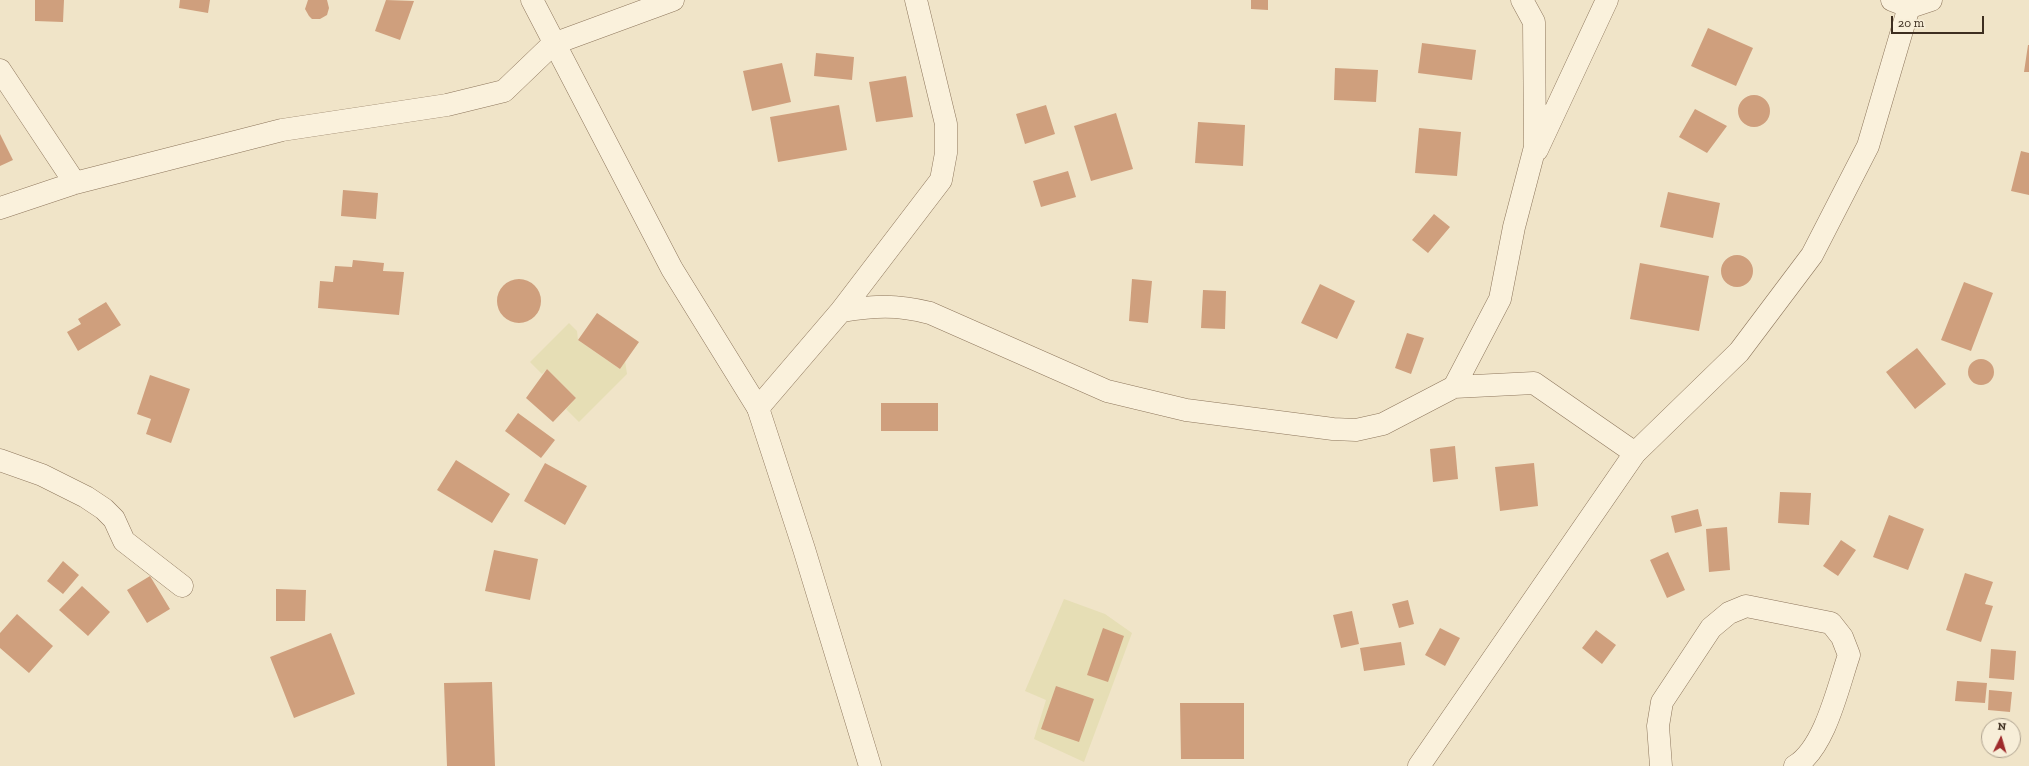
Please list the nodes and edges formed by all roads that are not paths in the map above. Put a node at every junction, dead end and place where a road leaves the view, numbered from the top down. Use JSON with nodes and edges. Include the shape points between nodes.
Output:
{"nodes":[{"id":1,"x":532,"y":0,"type":"edge"},
{"id":2,"x":674,"y":0,"type":"edge"},
{"id":3,"x":916,"y":0,"type":"edge"},
{"id":4,"x":1522,"y":0,"type":"edge"},
{"id":5,"x":1607,"y":0,"type":"edge"},
{"id":6,"x":1931,"y":0,"type":"edge"},
{"id":7,"x":1904,"y":2,"type":"edge"},
{"id":8,"x":554,"y":44,"type":"junction"},
{"id":9,"x":0,"y":70,"type":"edge"},
{"id":10,"x":1530,"y":164,"type":"junction"},
{"id":11,"x":75,"y":183,"type":"junction"},
{"id":12,"x":0,"y":208,"type":"edge"},
{"id":13,"x":841,"y":311,"type":"junction"},
{"id":14,"x":1454,"y":387,"type":"junction"},
{"id":15,"x":758,"y":408,"type":"junction"},
{"id":16,"x":1635,"y":454,"type":"junction"},
{"id":17,"x":0,"y":460,"type":"edge"},
{"id":18,"x":182,"y":586,"type":"dead end"},
{"id":19,"x":870,"y":766,"type":"edge"},
{"id":20,"x":1419,"y":766,"type":"edge"},
{"id":21,"x":1661,"y":766,"type":"edge"},
{"id":22,"x":1795,"y":766,"type":"edge"}],
"edges":[{"from":1,"to":8,"type":"street"},
{"from":2,"to":8,"type":"street"},
{"from":3,"to":13,"type":"street","via":[[946,124],[946,153],[941,180]]},
{"from":4,"to":10,"type":"street","via":[[1534,22],[1535,147]]},
{"from":5,"to":10,"type":"street"},
{"from":6,"to":7,"type":"street"},
{"from":7,"to":16,"type":"street","via":[[1868,146],[1812,255],[1739,352]]},
{"from":8,"to":11,"type":"street","via":[[504,91],[447,105],[282,130]]},
{"from":8,"to":15,"type":"street","via":[[672,269]]},
{"from":9,"to":11,"type":"street"},
{"from":10,"to":14,"type":"street","via":[[1500,299]]},
{"from":11,"to":12,"type":"street"},
{"from":13,"to":14,"type":"street","via":[[879,306],[905,307],[930,313],[1107,391],[1186,410],[1333,429],[1356,430],[1383,424]]},
{"from":13,"to":15,"type":"street"},
{"from":14,"to":16,"type":"street","via":[[1534,383]]},
{"from":15,"to":19,"type":"street"},
{"from":16,"to":20,"type":"street"},
{"from":17,"to":18,"type":"street","via":[[42,475],[104,509],[114,520],[124,541]]},
{"from":21,"to":22,"type":"street","via":[[1658,726],[1662,702],[1711,628],[1729,613],[1746,606],[1831,623],[1842,637],[1849,655],[1819,741],[1803,761]]}]}
